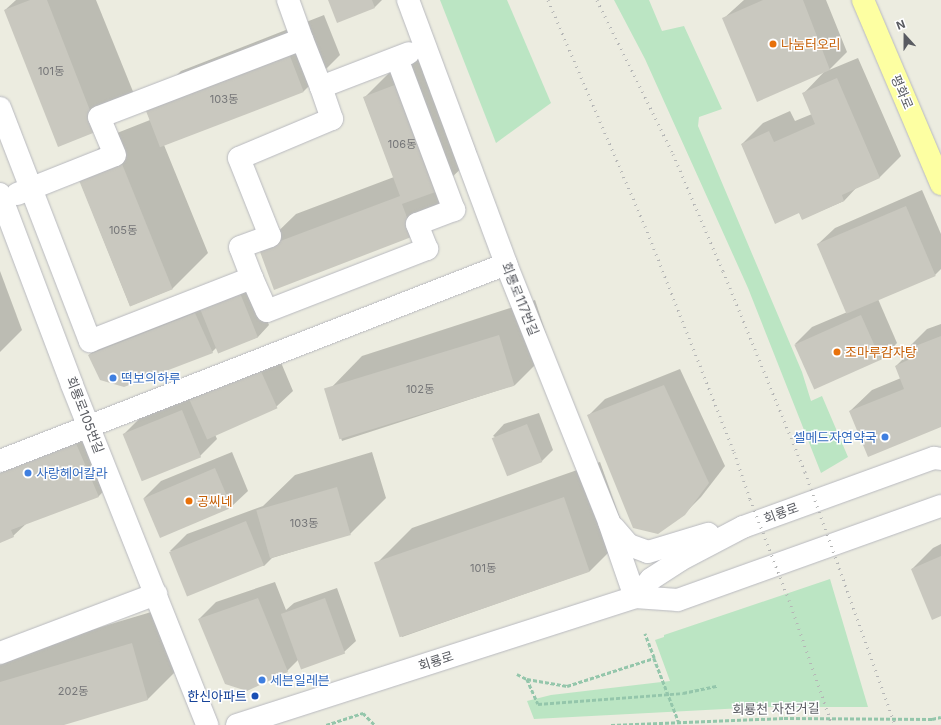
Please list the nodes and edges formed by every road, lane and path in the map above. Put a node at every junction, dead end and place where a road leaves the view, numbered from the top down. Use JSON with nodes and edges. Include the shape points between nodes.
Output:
{"nodes":[{"id":1,"x":288,"y":0,"type":"edge"},
{"id":2,"x":408,"y":0,"type":"edge"},
{"id":3,"x":863,"y":0,"type":"edge"},
{"id":4,"x":302,"y":38,"type":"junction"},
{"id":5,"x":425,"y":47,"type":"junction"},
{"id":6,"x":397,"y":58,"type":"junction"},
{"id":7,"x":321,"y":87,"type":"junction"},
{"id":8,"x":0,"y":108,"type":"edge"},
{"id":9,"x":935,"y":153,"type":"edge"},
{"id":10,"x":941,"y":184,"type":"edge"},
{"id":11,"x":30,"y":189,"type":"junction"},
{"id":12,"x":1,"y":197,"type":"edge"},
{"id":13,"x":506,"y":264,"type":"junction"},
{"id":14,"x":252,"y":278,"type":"junction"},
{"id":15,"x":89,"y":427,"type":"junction"},
{"id":16,"x":941,"y":459,"type":"edge"},
{"id":17,"x":0,"y":462,"type":"edge"},
{"id":18,"x":941,"y":506,"type":"edge"},
{"id":19,"x":609,"y":522,"type":"junction"},
{"id":20,"x":742,"y":527,"type":"junction"},
{"id":21,"x":156,"y":594,"type":"junction"},
{"id":22,"x":635,"y":597,"type":"junction"},
{"id":23,"x":645,"y":634,"type":"dead end"},
{"id":24,"x":0,"y":653,"type":"edge"},
{"id":25,"x":654,"y":658,"type":"junction"},
{"id":26,"x":517,"y":674,"type":"dead end"},
{"id":27,"x":527,"y":679,"type":"junction"},
{"id":28,"x":717,"y":686,"type":"dead end"},
{"id":29,"x":941,"y":717,"type":"edge"},
{"id":30,"x":207,"y":725,"type":"edge"},
{"id":31,"x":237,"y":725,"type":"edge"},
{"id":32,"x":326,"y":725,"type":"edge"},
{"id":33,"x":374,"y":725,"type":"edge"},
{"id":34,"x":611,"y":725,"type":"edge"},
{"id":35,"x":680,"y":725,"type":"edge"}],
"edges":[{"from":1,"to":4,"type":"street"},
{"from":2,"to":5,"type":"street","name":"회룡로117번길"},
{"from":3,"to":9,"type":"main road","name":"평화로"},
{"from":4,"to":7,"type":"street"},
{"from":4,"to":11,"type":"street","via":[[99,116],[115,155]]},
{"from":5,"to":6,"type":"street"},
{"from":5,"to":13,"type":"street","name":"회룡로117번길"},
{"from":6,"to":7,"type":"street"},
{"from":6,"to":14,"type":"street","via":[[454,210],[417,224],[427,249],[267,311]]},
{"from":7,"to":14,"type":"street","via":[[332,119],[239,158],[270,236],[240,247]]},
{"from":8,"to":11,"type":"street"},
{"from":9,"to":10,"type":"main road","name":"평화로"},
{"from":11,"to":12,"type":"street"},
{"from":11,"to":14,"type":"street","via":[[90,341]]},
{"from":12,"to":15,"type":"street","name":"회룡로105번길"},
{"from":13,"to":15,"type":"street"},
{"from":13,"to":19,"type":"street","name":"회룡로117번길"},
{"from":15,"to":17,"type":"street"},
{"from":15,"to":21,"type":"street","name":"회룡로105번길"},
{"from":16,"to":20,"type":"street","name":"회룡로","via":[[934,458]]},
{"from":18,"to":22,"type":"street","name":"회룡로","via":[[678,600]]},
{"from":19,"to":20,"type":"street","via":[[629,545],[648,552]]},
{"from":19,"to":22,"type":"street","name":"회룡로117번길"},
{"from":20,"to":22,"type":"street","name":"회룡로","via":[[680,560],[651,579]]},
{"from":21,"to":24,"type":"street"},
{"from":21,"to":30,"type":"street","name":"회룡로105번길"},
{"from":22,"to":31,"type":"street","name":"회룡로"},
{"from":23,"to":25,"type":"path"},
{"from":25,"to":27,"type":"path","via":[[567,686]]},
{"from":25,"to":35,"type":"path","bridge":true},
{"from":26,"to":27,"type":"path"},
{"from":27,"to":28,"type":"path","via":[[538,704],[683,693]]},
{"from":29,"to":34,"type":"path","name":"회룡천 자전거길","via":[[784,718]]},
{"from":32,"to":33,"type":"path","via":[[363,713]]}]}
